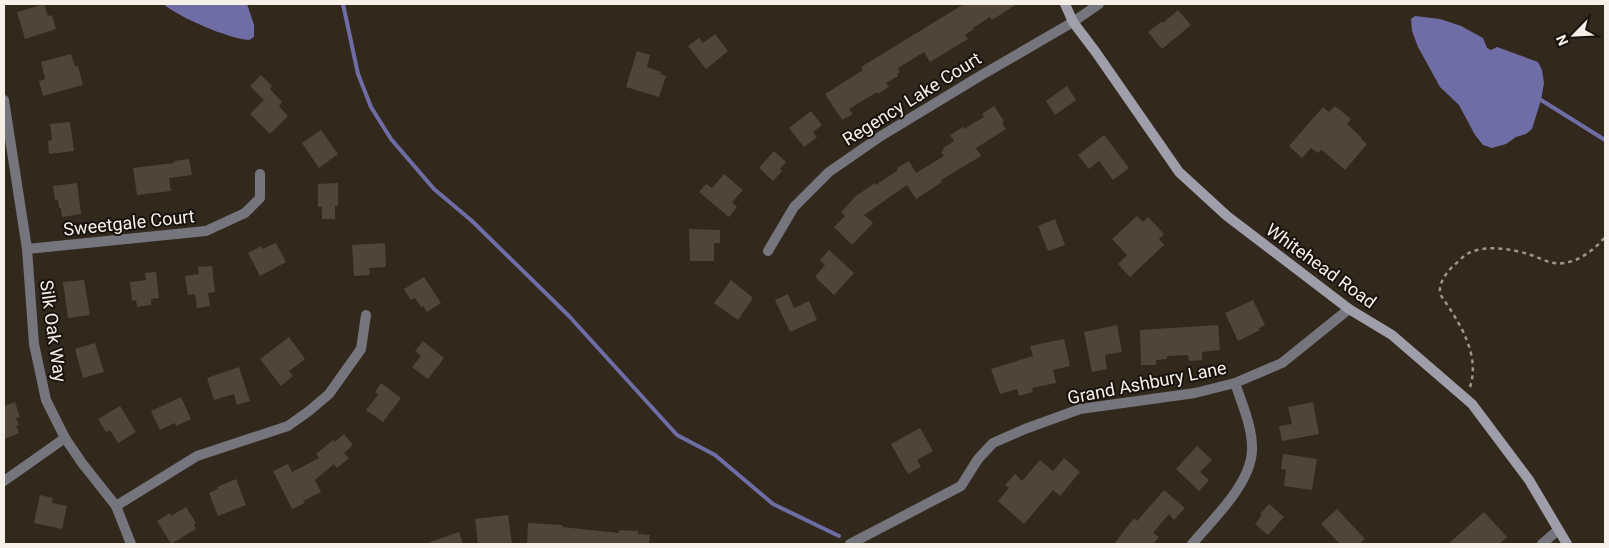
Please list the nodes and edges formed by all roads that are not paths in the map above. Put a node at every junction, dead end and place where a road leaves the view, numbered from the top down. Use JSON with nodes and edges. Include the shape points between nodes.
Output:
{"nodes":[{"id":1,"x":1064,"y":4,"type":"edge"},
{"id":2,"x":1099,"y":4,"type":"edge"},
{"id":3,"x":1073,"y":22,"type":"junction"},
{"id":4,"x":4,"y":100,"type":"edge"},
{"id":5,"x":260,"y":174,"type":"dead end"},
{"id":6,"x":26,"y":249,"type":"junction"},
{"id":7,"x":768,"y":251,"type":"dead end"},
{"id":8,"x":1348,"y":309,"type":"junction"},
{"id":9,"x":366,"y":315,"type":"dead end"},
{"id":10,"x":1235,"y":383,"type":"junction"},
{"id":11,"x":65,"y":438,"type":"junction"},
{"id":12,"x":4,"y":481,"type":"edge"},
{"id":13,"x":116,"y":506,"type":"junction"},
{"id":14,"x":1558,"y":530,"type":"junction"},
{"id":15,"x":131,"y":544,"type":"edge"},
{"id":16,"x":850,"y":544,"type":"edge"},
{"id":17,"x":1192,"y":544,"type":"edge"},
{"id":18,"x":1542,"y":544,"type":"edge"},
{"id":19,"x":1567,"y":544,"type":"edge"}],
"edges":[{"from":1,"to":3,"type":"street","name":"Whitehead Road"},
{"from":2,"to":3,"type":"street","name":"Regency Lake Court"},
{"from":3,"to":7,"type":"street","name":"Regency Lake Court","via":[[988,70],[829,172],[794,207]]},
{"from":3,"to":8,"type":"street","name":"Whitehead Road","via":[[1179,172],[1227,216]]},
{"from":4,"to":6,"type":"street","name":"Silk Oak Way"},
{"from":5,"to":6,"type":"street","name":"Sweetgale Court","via":[[260,198],[245,213],[206,231]]},
{"from":6,"to":11,"type":"street","name":"Silk Oak Way","via":[[34,344],[46,400]]},
{"from":8,"to":10,"type":"street","name":"Grand Ashbury Lane","via":[[1282,363]]},
{"from":8,"to":14,"type":"street","name":"Whitehead Road","via":[[1392,335],[1472,404],[1529,480]]},
{"from":9,"to":13,"type":"street","via":[[361,349],[330,394],[309,411],[288,426],[197,456]]},
{"from":10,"to":16,"type":"street","name":"Grand Ashbury Lane","via":[[1195,393],[1080,409],[1025,429],[993,443],[961,486]]},
{"from":10,"to":17,"type":"street","via":[[1250,430],[1252,450],[1248,470],[1236,491]]},
{"from":11,"to":12,"type":"street"},
{"from":11,"to":13,"type":"street","name":"Silk Oak Way"},
{"from":13,"to":15,"type":"street","name":"Silk Oak Way"},
{"from":14,"to":18,"type":"street"},
{"from":14,"to":19,"type":"street","name":"Whitehead Road"}]}
